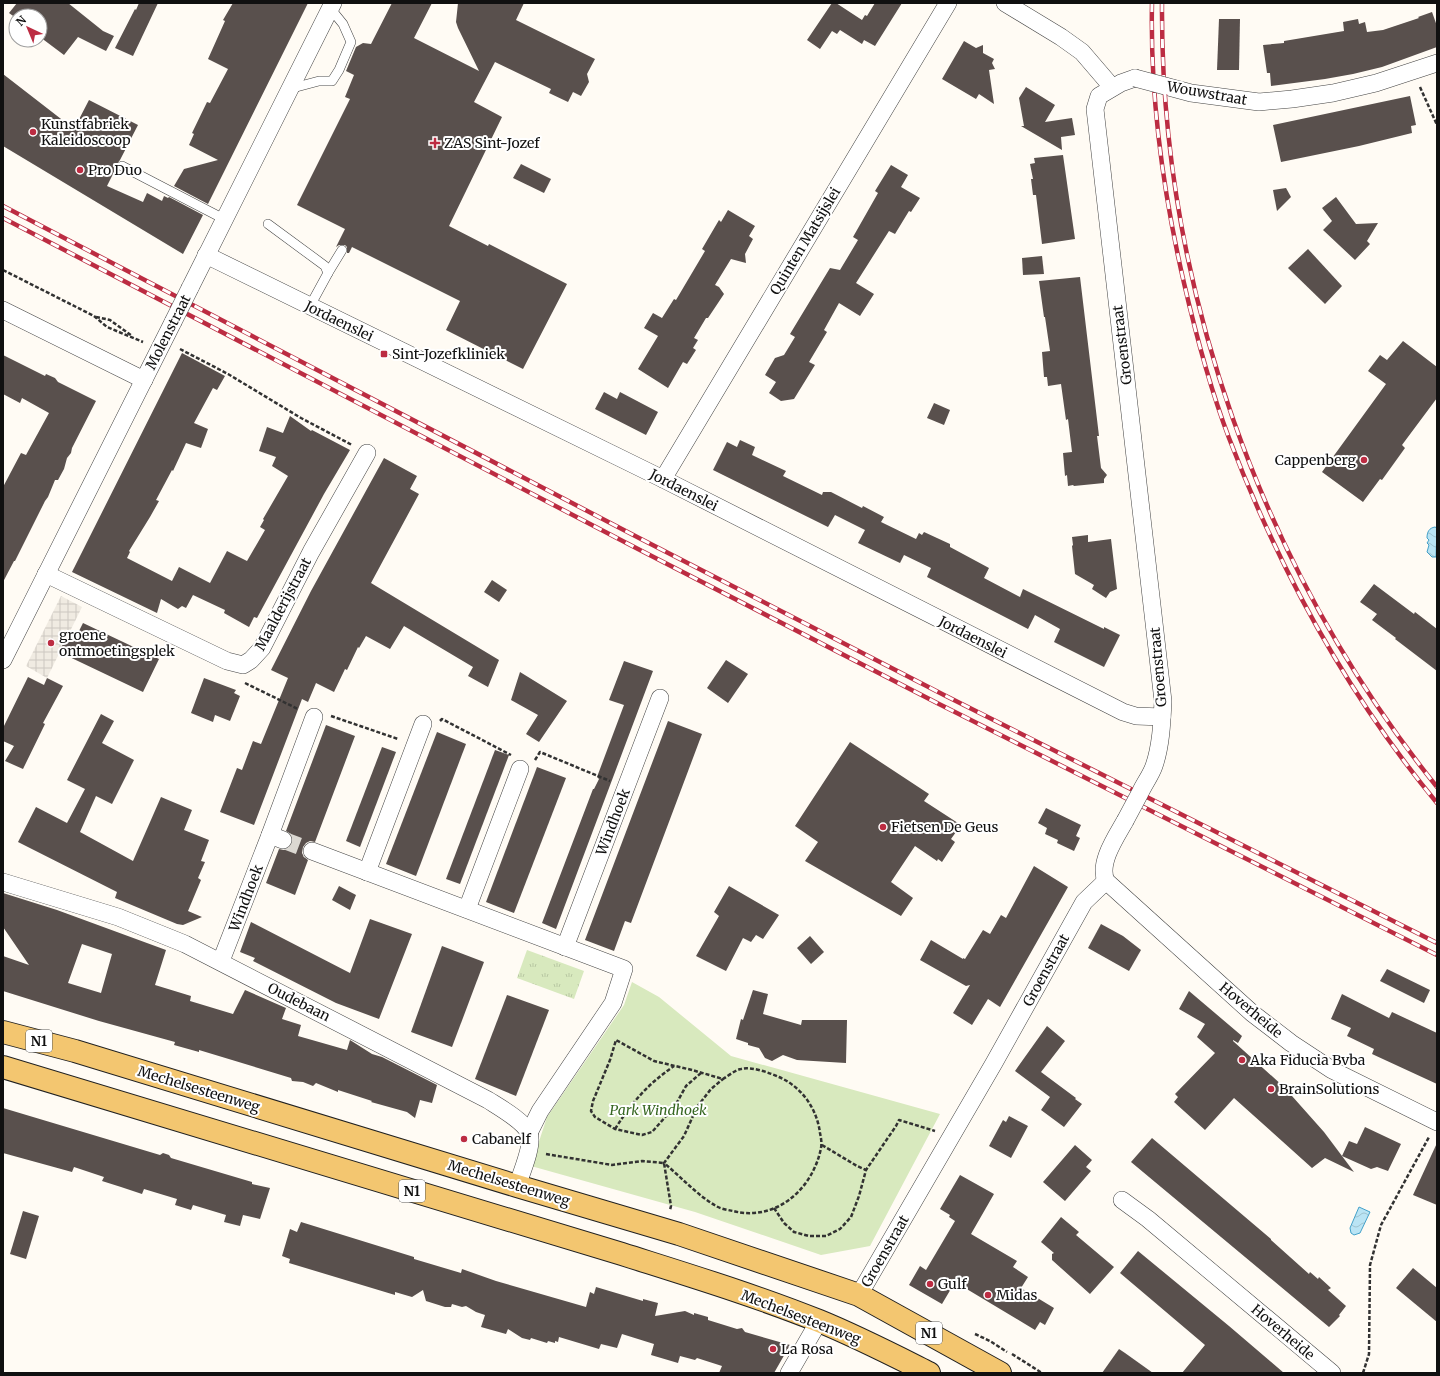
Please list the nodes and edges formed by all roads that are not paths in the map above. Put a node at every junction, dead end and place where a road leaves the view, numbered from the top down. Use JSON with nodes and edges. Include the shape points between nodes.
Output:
{"nodes":[{"id":1,"x":948,"y":3,"type":"edge"},
{"id":2,"x":1005,"y":3,"type":"edge"},
{"id":3,"x":332,"y":5,"type":"edge"},
{"id":4,"x":1437,"y":62,"type":"edge"},
{"id":5,"x":1112,"y":87,"type":"junction"},
{"id":6,"x":290,"y":89,"type":"junction"},
{"id":7,"x":122,"y":166,"type":"dead end"},
{"id":8,"x":224,"y":219,"type":"junction"},
{"id":9,"x":268,"y":224,"type":"dead end"},
{"id":10,"x":342,"y":250,"type":"dead end"},
{"id":11,"x":206,"y":255,"type":"junction"},
{"id":12,"x":328,"y":273,"type":"junction"},
{"id":13,"x":310,"y":306,"type":"junction"},
{"id":14,"x":3,"y":310,"type":"edge"},
{"id":15,"x":144,"y":380,"type":"junction"},
{"id":16,"x":366,"y":453,"type":"road end"},
{"id":17,"x":663,"y":479,"type":"junction"},
{"id":18,"x":46,"y":574,"type":"junction"},
{"id":19,"x":3,"y":660,"type":"edge"},
{"id":20,"x":660,"y":698,"type":"dead end"},
{"id":21,"x":314,"y":717,"type":"dead end"},
{"id":22,"x":1162,"y":717,"type":"junction"},
{"id":23,"x":423,"y":724,"type":"dead end"},
{"id":24,"x":520,"y":769,"type":"dead end"},
{"id":25,"x":312,"y":851,"type":"tunnel mouth"},
{"id":26,"x":367,"y":872,"type":"junction"},
{"id":27,"x":1106,"y":881,"type":"junction"},
{"id":28,"x":3,"y":882,"type":"edge"},
{"id":29,"x":467,"y":909,"type":"junction"},
{"id":30,"x":565,"y":947,"type":"junction"},
{"id":31,"x":221,"y":962,"type":"junction"},
{"id":32,"x":3,"y":1032,"type":"edge"},
{"id":33,"x":3,"y":1068,"type":"edge"},
{"id":34,"x":1437,"y":1122,"type":"edge"},
{"id":35,"x":529,"y":1133,"type":"junction"},
{"id":36,"x":517,"y":1186,"type":"junction"},
{"id":37,"x":1122,"y":1200,"type":"dead end"},
{"id":38,"x":859,"y":1295,"type":"junction"},
{"id":39,"x":819,"y":1321,"type":"junction"},
{"id":40,"x":789,"y":1373,"type":"edge"},
{"id":41,"x":929,"y":1373,"type":"edge"},
{"id":42,"x":1000,"y":1373,"type":"edge"},
{"id":43,"x":1332,"y":1373,"type":"edge"}],
"edges":[{"from":1,"to":17,"type":"street","name":"Quinten Matsijslei"},
{"from":2,"to":5,"type":"street","via":[[1082,52]]},
{"from":3,"to":6,"type":"street","name":"Molenstraat"},
{"from":3,"to":6,"type":"lane","via":[[351,42],[339,70],[332,81],[319,81]]},
{"from":4,"to":5,"type":"street","name":"Wouwstraat","bridge":true,"via":[[1376,83],[1333,93],[1259,102],[1191,93],[1134,78]]},
{"from":5,"to":22,"type":"street","name":"Groenstraat","via":[[1099,96],[1095,109],[1163,701]]},
{"from":6,"to":8,"type":"street","name":"Molenstraat"},
{"from":7,"to":8,"type":"lane"},
{"from":8,"to":11,"type":"street","name":"Molenstraat"},
{"from":9,"to":12,"type":"lane","via":[[325,266]]},
{"from":10,"to":12,"type":"lane"},
{"from":11,"to":13,"type":"street","name":"Jordaenslei"},
{"from":11,"to":15,"type":"street","name":"Molenstraat","bridge":true},
{"from":12,"to":13,"type":"lane"},
{"from":13,"to":17,"type":"street","name":"Jordaenslei"},
{"from":14,"to":15,"type":"street"},
{"from":15,"to":18,"type":"street","name":"Molenstraat"},
{"from":16,"to":18,"type":"street","name":"Maalderijstraat","via":[[262,648],[243,665],[227,661]]},
{"from":17,"to":22,"type":"street","name":"Jordaenslei","via":[[1123,712],[1136,716]]},
{"from":18,"to":19,"type":"street","name":"Molenstraat"},
{"from":20,"to":30,"type":"street","name":"Windhoek"},
{"from":21,"to":31,"type":"street","name":"Windhoek","via":[[276,838]]},
{"from":22,"to":27,"type":"street","name":"Groenstraat","bridge":true,"via":[[1154,767],[1106,859],[1103,875]]},
{"from":23,"to":26,"type":"street"},
{"from":24,"to":29,"type":"street"},
{"from":25,"to":26,"type":"street"},
{"from":26,"to":29,"type":"street"},
{"from":27,"to":34,"type":"street","name":"Hoverheide","via":[[1252,1013],[1291,1043],[1332,1070]]},
{"from":27,"to":38,"type":"street","name":"Groenstraat","via":[[1081,907]]},
{"from":28,"to":31,"type":"street","name":"Oudebaan","via":[[144,927]]},
{"from":29,"to":30,"type":"street"},
{"from":30,"to":35,"type":"street","via":[[624,969],[613,1003],[540,1111]]},
{"from":31,"to":35,"type":"street","name":"Oudebaan","via":[[488,1100],[519,1121]]},
{"from":32,"to":36,"type":"main road","name":"Mechelsesteenweg","number":"N1"},
{"from":33,"to":39,"type":"main road","name":"Mechelsesteenweg","number":"N1","via":[[622,1254]]},
{"from":35,"to":36,"type":"street","via":[[528,1152]]},
{"from":36,"to":38,"type":"main road","name":"Mechelsesteenweg","number":"N1","via":[[668,1231]]},
{"from":37,"to":43,"type":"street","name":"Hoverheide"},
{"from":38,"to":42,"type":"main road","name":"Mechelsesteenweg","number":"N1"},
{"from":39,"to":40,"type":"street"},
{"from":39,"to":41,"type":"main road","name":"Mechelsesteenweg","number":"N1"}]}
